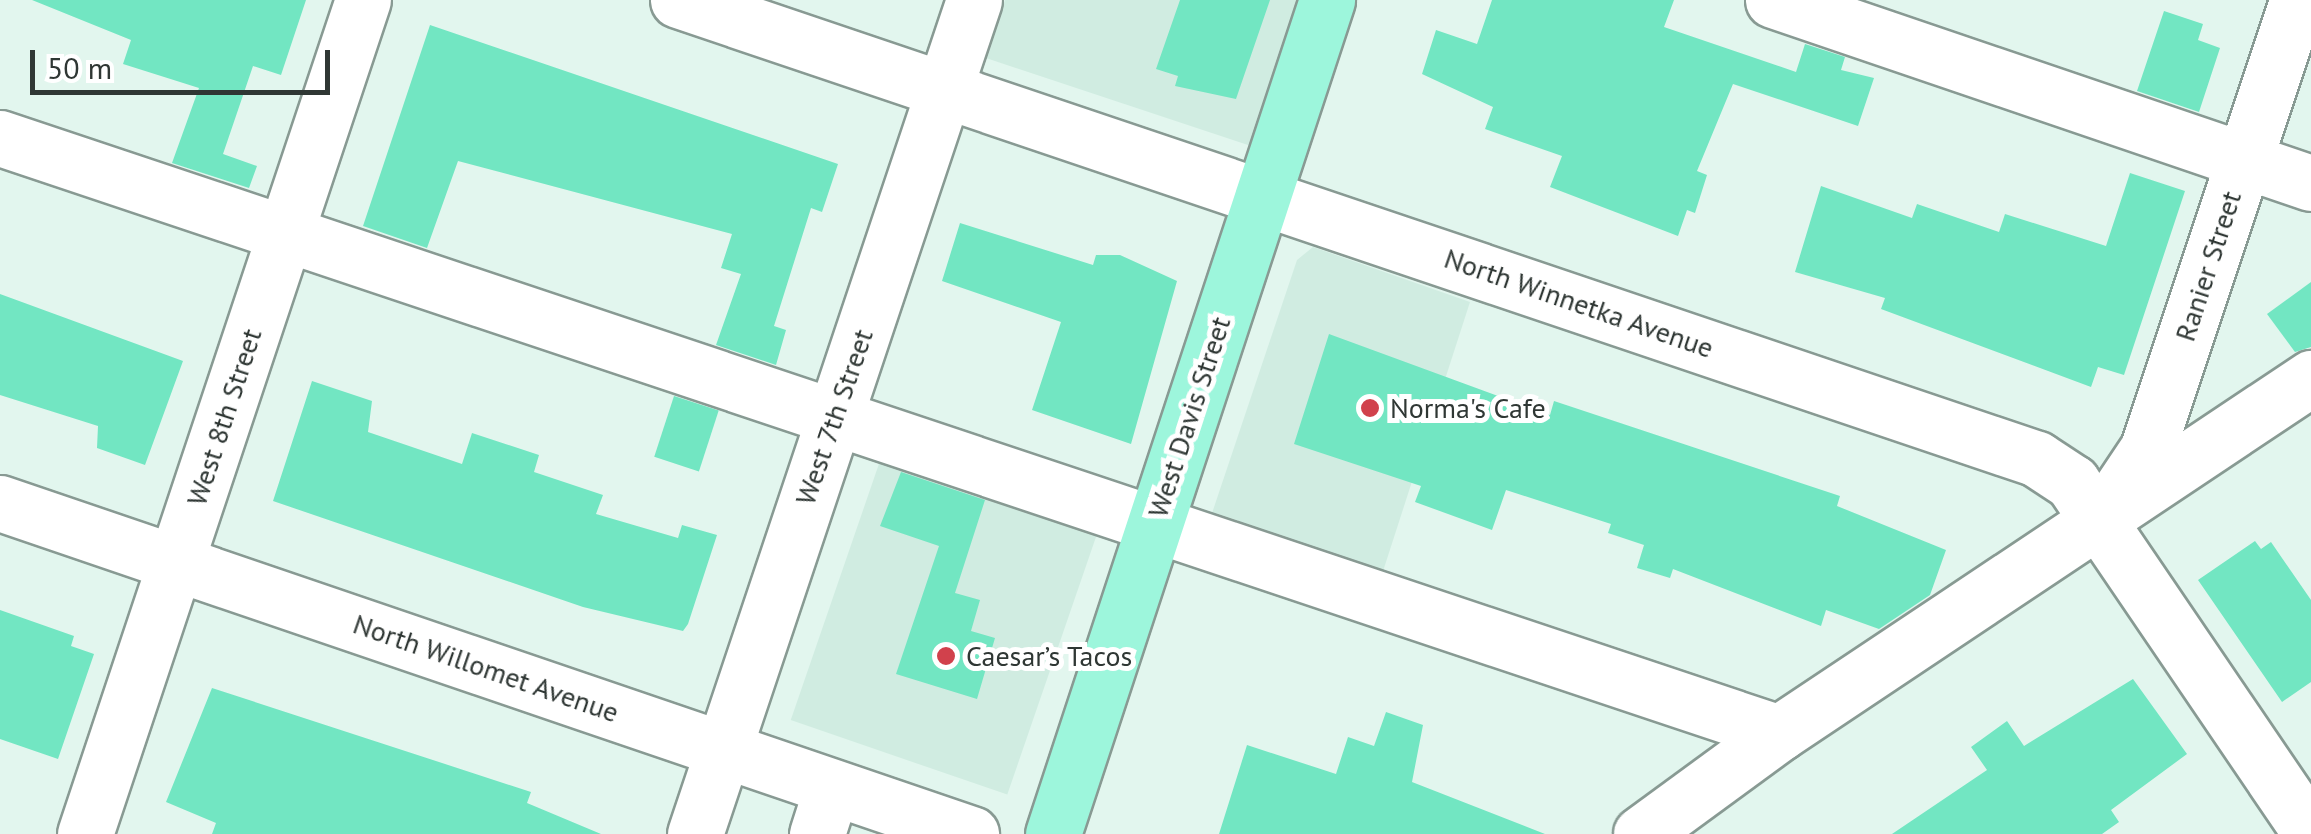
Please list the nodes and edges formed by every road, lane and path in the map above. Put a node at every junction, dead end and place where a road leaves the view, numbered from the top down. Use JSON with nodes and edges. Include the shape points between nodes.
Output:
{"nodes":[{"id":1,"x":363,"y":0,"type":"edge"},
{"id":2,"x":678,"y":0,"type":"edge"},
{"id":3,"x":974,"y":0,"type":"edge"},
{"id":4,"x":1326,"y":0,"type":"edge"},
{"id":5,"x":1773,"y":0,"type":"edge"},
{"id":6,"x":2298,"y":0,"type":"edge"},
{"id":7,"x":945,"y":92,"type":"junction"},
{"id":8,"x":0,"y":138,"type":"edge"},
{"id":9,"x":2244,"y":159,"type":"junction"},
{"id":10,"x":2311,"y":182,"type":"edge"},
{"id":11,"x":1262,"y":197,"type":"junction"},
{"id":12,"x":284,"y":235,"type":"junction"},
{"id":13,"x":2311,"y":378,"type":"edge"},
{"id":14,"x":834,"y":419,"type":"junction"},
{"id":15,"x":0,"y":503,"type":"edge"},
{"id":16,"x":2099,"y":521,"type":"junction"},
{"id":17,"x":1153,"y":526,"type":"junction"},
{"id":18,"x":176,"y":562,"type":"junction"},
{"id":19,"x":1779,"y":734,"type":"junction"},
{"id":20,"x":723,"y":749,"type":"junction"},
{"id":21,"x":824,"y":811,"type":"edge"},
{"id":22,"x":2304,"y":828,"type":"edge"},
{"id":23,"x":86,"y":834,"type":"edge"},
{"id":24,"x":695,"y":834,"type":"edge"},
{"id":25,"x":971,"y":834,"type":"edge"},
{"id":26,"x":1054,"y":834,"type":"edge"},
{"id":27,"x":1642,"y":834,"type":"edge"}],
"edges":[{"from":1,"to":12,"type":"street","name":"West 8th Street"},
{"from":2,"to":7,"type":"street","name":"North Winnetka Avenue"},
{"from":3,"to":7,"type":"street","name":"West 7th Street"},
{"from":4,"to":11,"type":"main road","name":"West Davis Street"},
{"from":5,"to":9,"type":"street"},
{"from":6,"to":9,"type":"street","name":"Ranier Street"},
{"from":7,"to":11,"type":"street","name":"North Winnetka Avenue"},
{"from":7,"to":14,"type":"street","name":"West 7th Street"},
{"from":8,"to":12,"type":"street"},
{"from":9,"to":10,"type":"street"},
{"from":9,"to":16,"type":"street","name":"Ranier Street","via":[[2147,450]]},
{"from":11,"to":16,"type":"street","name":"North Winnetka Avenue","via":[[2037,458],[2072,482]]},
{"from":11,"to":17,"type":"main road","name":"West Davis Street"},
{"from":12,"to":14,"type":"street"},
{"from":12,"to":18,"type":"street","name":"West 8th Street"},
{"from":13,"to":16,"type":"street"},
{"from":14,"to":17,"type":"street"},
{"from":14,"to":20,"type":"street","name":"West 7th Street"},
{"from":15,"to":18,"type":"street","name":"North Willomet Avenue"},
{"from":16,"to":19,"type":"street"},
{"from":16,"to":22,"type":"street","name":"North Winnetka Avenue"},
{"from":17,"to":19,"type":"street"},
{"from":17,"to":26,"type":"main road","name":"West Davis Street"},
{"from":18,"to":20,"type":"street","name":"North Willomet Avenue"},
{"from":18,"to":23,"type":"street","name":"West 8th Street"},
{"from":19,"to":27,"type":"street"},
{"from":20,"to":21,"type":"street","name":"North Willomet Avenue"},
{"from":20,"to":24,"type":"street","name":"West 7th Street"},
{"from":21,"to":25,"type":"street","name":"North Willomet Avenue"}]}
